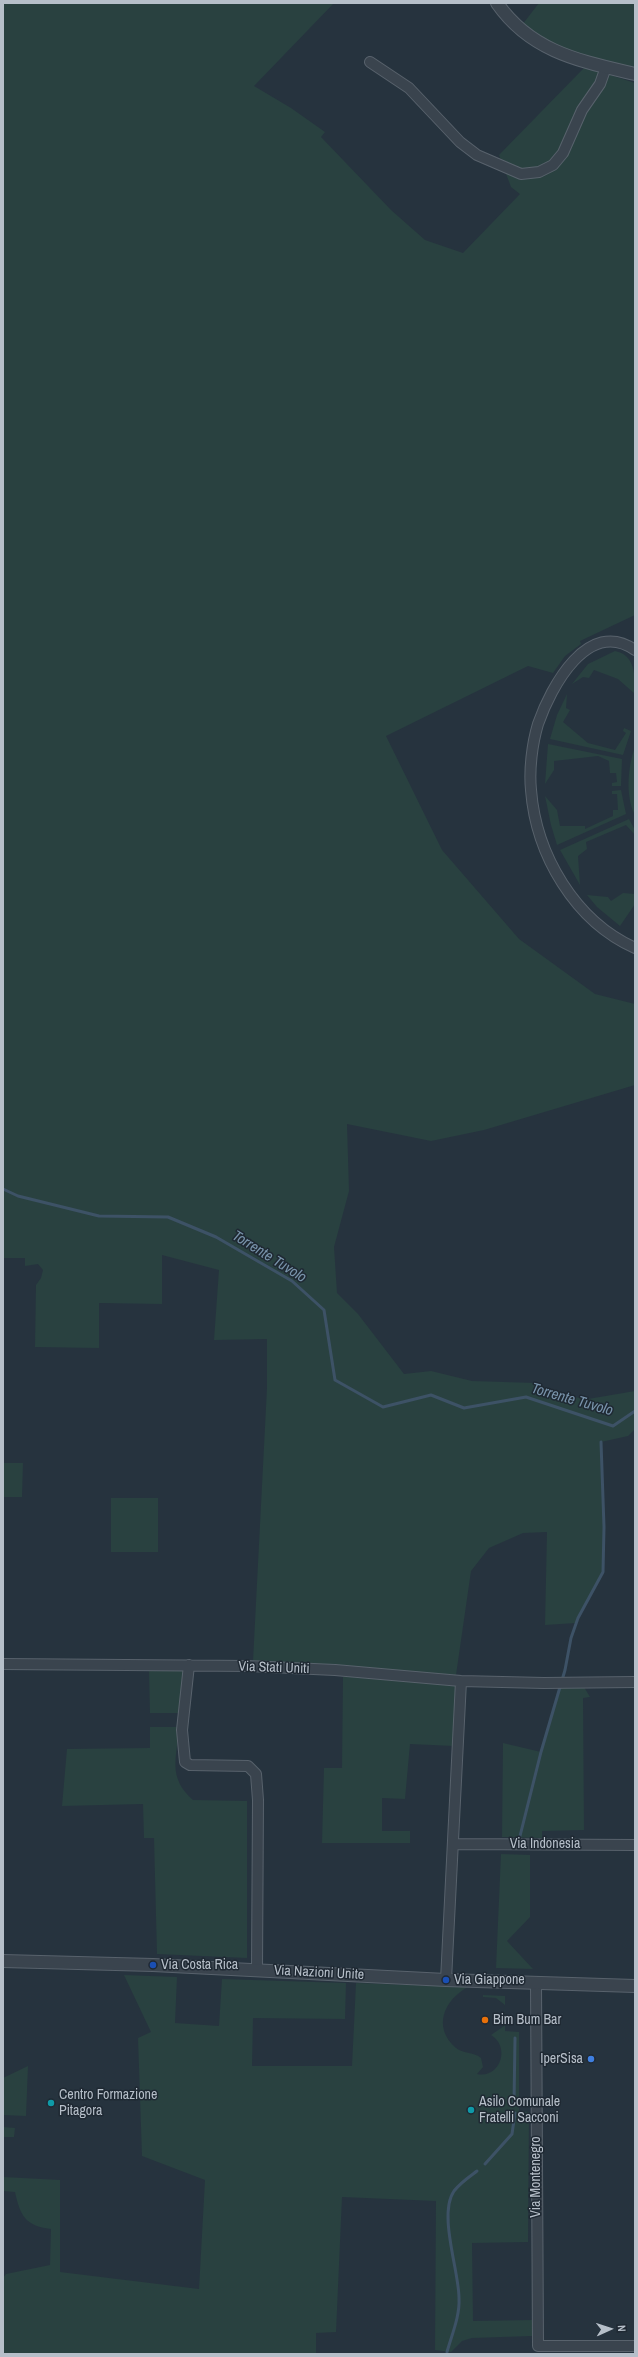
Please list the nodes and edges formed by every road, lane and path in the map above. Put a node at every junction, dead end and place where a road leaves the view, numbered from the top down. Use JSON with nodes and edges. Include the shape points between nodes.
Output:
{"nodes":[{"id":1,"x":497,"y":3,"type":"edge"},
{"id":2,"x":370,"y":62,"type":"dead end"},
{"id":3,"x":606,"y":67,"type":"junction"},
{"id":4,"x":635,"y":74,"type":"edge"},
{"id":5,"x":635,"y":650,"type":"edge"},
{"id":6,"x":635,"y":948,"type":"edge"},
{"id":7,"x":3,"y":1664,"type":"edge"},
{"id":8,"x":189,"y":1665,"type":"junction"},
{"id":9,"x":461,"y":1681,"type":"junction"},
{"id":10,"x":635,"y":1682,"type":"edge"},
{"id":11,"x":454,"y":1844,"type":"junction"},
{"id":12,"x":635,"y":1845,"type":"edge"},
{"id":13,"x":3,"y":1961,"type":"edge"},
{"id":14,"x":256,"y":1969,"type":"junction"},
{"id":15,"x":446,"y":1980,"type":"junction"},
{"id":16,"x":536,"y":1983,"type":"junction"},
{"id":17,"x":635,"y":1986,"type":"edge"},
{"id":18,"x":635,"y":2346,"type":"edge"}],
"edges":[{"from":1,"to":3,"type":"street","via":[[507,18],[532,40],[561,54]]},
{"from":2,"to":3,"type":"street","via":[[409,88],[460,142],[477,155],[521,174],[539,172],[553,165],[563,153],[582,110],[600,84]]},
{"from":3,"to":4,"type":"street"},
{"from":5,"to":6,"type":"street","via":[[624,642],[612,640],[588,649],[574,659],[556,686],[538,725],[532,758],[531,790],[542,841],[553,868],[583,911],[615,937]]},
{"from":7,"to":8,"type":"street","name":"Via Stati Uniti"},
{"from":8,"to":9,"type":"street","name":"Via Stati Uniti","via":[[335,1670]]},
{"from":8,"to":14,"type":"street","via":[[182,1730],[185,1762],[190,1765],[248,1766],[256,1774]]},
{"from":9,"to":10,"type":"street","name":"Via Stati Uniti"},
{"from":9,"to":11,"type":"street"},
{"from":11,"to":12,"type":"street","name":"Via Indonesia"},
{"from":11,"to":15,"type":"street"},
{"from":13,"to":14,"type":"street","name":"Via Nazioni Unite"},
{"from":14,"to":15,"type":"street","name":"Via Nazioni Unite"},
{"from":15,"to":16,"type":"street","name":"Via Nazioni Unite"},
{"from":16,"to":17,"type":"street","name":"Via Nazioni Unite"},
{"from":16,"to":18,"type":"street","name":"Via Montenegro","via":[[538,2346]]}]}
